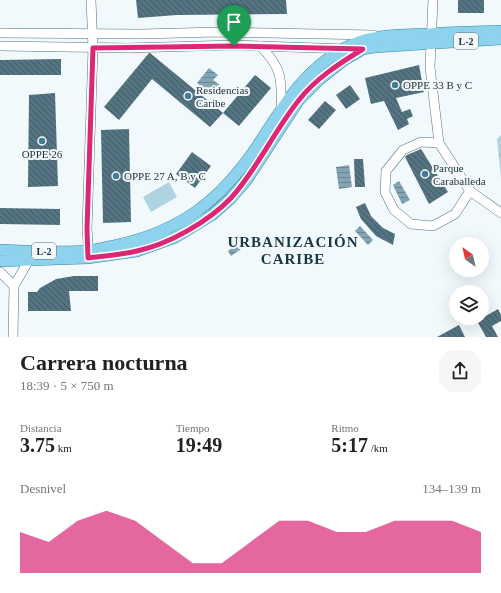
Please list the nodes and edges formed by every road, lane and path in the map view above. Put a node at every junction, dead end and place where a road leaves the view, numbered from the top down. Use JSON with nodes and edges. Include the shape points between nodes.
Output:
{"nodes":[{"id":1,"x":90,"y":0,"type":"edge"},
{"id":2,"x":434,"y":0,"type":"edge"},
{"id":3,"x":501,"y":30,"type":"edge"},
{"id":4,"x":0,"y":33,"type":"edge"},
{"id":5,"x":92,"y":33,"type":"junction"},
{"id":6,"x":383,"y":36,"type":"junction"},
{"id":7,"x":431,"y":38,"type":"junction"},
{"id":8,"x":501,"y":39,"type":"edge"},
{"id":9,"x":0,"y":46,"type":"edge"},
{"id":10,"x":260,"y":46,"type":"junction"},
{"id":11,"x":93,"y":48,"type":"junction"},
{"id":12,"x":343,"y":49,"type":"junction"},
{"id":13,"x":363,"y":49,"type":"junction"},
{"id":14,"x":281,"y":109,"type":"junction"},
{"id":15,"x":439,"y":143,"type":"junction"},
{"id":16,"x":470,"y":191,"type":"junction"},
{"id":17,"x":501,"y":213,"type":"edge"},
{"id":18,"x":0,"y":250,"type":"edge"},
{"id":19,"x":89,"y":255,"type":"junction"},
{"id":20,"x":0,"y":260,"type":"edge"},
{"id":21,"x":29,"y":260,"type":"junction"},
{"id":22,"x":0,"y":272,"type":"edge"},
{"id":23,"x":14,"y":286,"type":"junction"},
{"id":24,"x":13,"y":337,"type":"edge"}],
"edges":[{"from":1,"to":5,"type":"street"},
{"from":2,"to":7,"type":"street"},
{"from":3,"to":7,"type":"main road","number":"L-2"},
{"from":4,"to":5,"type":"street"},
{"from":5,"to":6,"type":"street","via":[[217,32]]},
{"from":5,"to":11,"type":"street"},
{"from":6,"to":7,"type":"main road","number":"L-2"},
{"from":6,"to":12,"type":"main road","number":"L-2","via":[[361,41]]},
{"from":7,"to":8,"type":"main road","number":"L-2"},
{"from":7,"to":13,"type":"main road","number":"L-2"},
{"from":7,"to":15,"type":"street","via":[[430,67]]},
{"from":9,"to":11,"type":"street"},
{"from":10,"to":11,"type":"street"},
{"from":10,"to":12,"type":"street"},
{"from":10,"to":14,"type":"street","via":[[269,54],[278,69]]},
{"from":11,"to":19,"type":"street","via":[[87,229]]},
{"from":12,"to":13,"type":"street"},
{"from":12,"to":14,"type":"main road","number":"L-2","via":[[313,70]]},
{"from":13,"to":19,"type":"main road","number":"L-2","via":[[320,79],[299,100],[246,180],[212,215],[176,237],[137,251]]},
{"from":14,"to":19,"type":"main road","number":"L-2","via":[[257,147],[223,191],[206,205],[169,228]]},
{"from":15,"to":16,"type":"street"},
{"from":15,"to":16,"type":"street","via":[[421,142],[403,150],[386,171],[385,192],[394,210],[412,224],[433,226],[455,214]]},
{"from":16,"to":17,"type":"street"},
{"from":18,"to":19,"type":"main road","number":"L-2"},
{"from":19,"to":21,"type":"main road","number":"L-2"},
{"from":20,"to":21,"type":"main road","number":"L-2"},
{"from":21,"to":23,"type":"street"},
{"from":22,"to":23,"type":"street"},
{"from":23,"to":24,"type":"street"}]}
